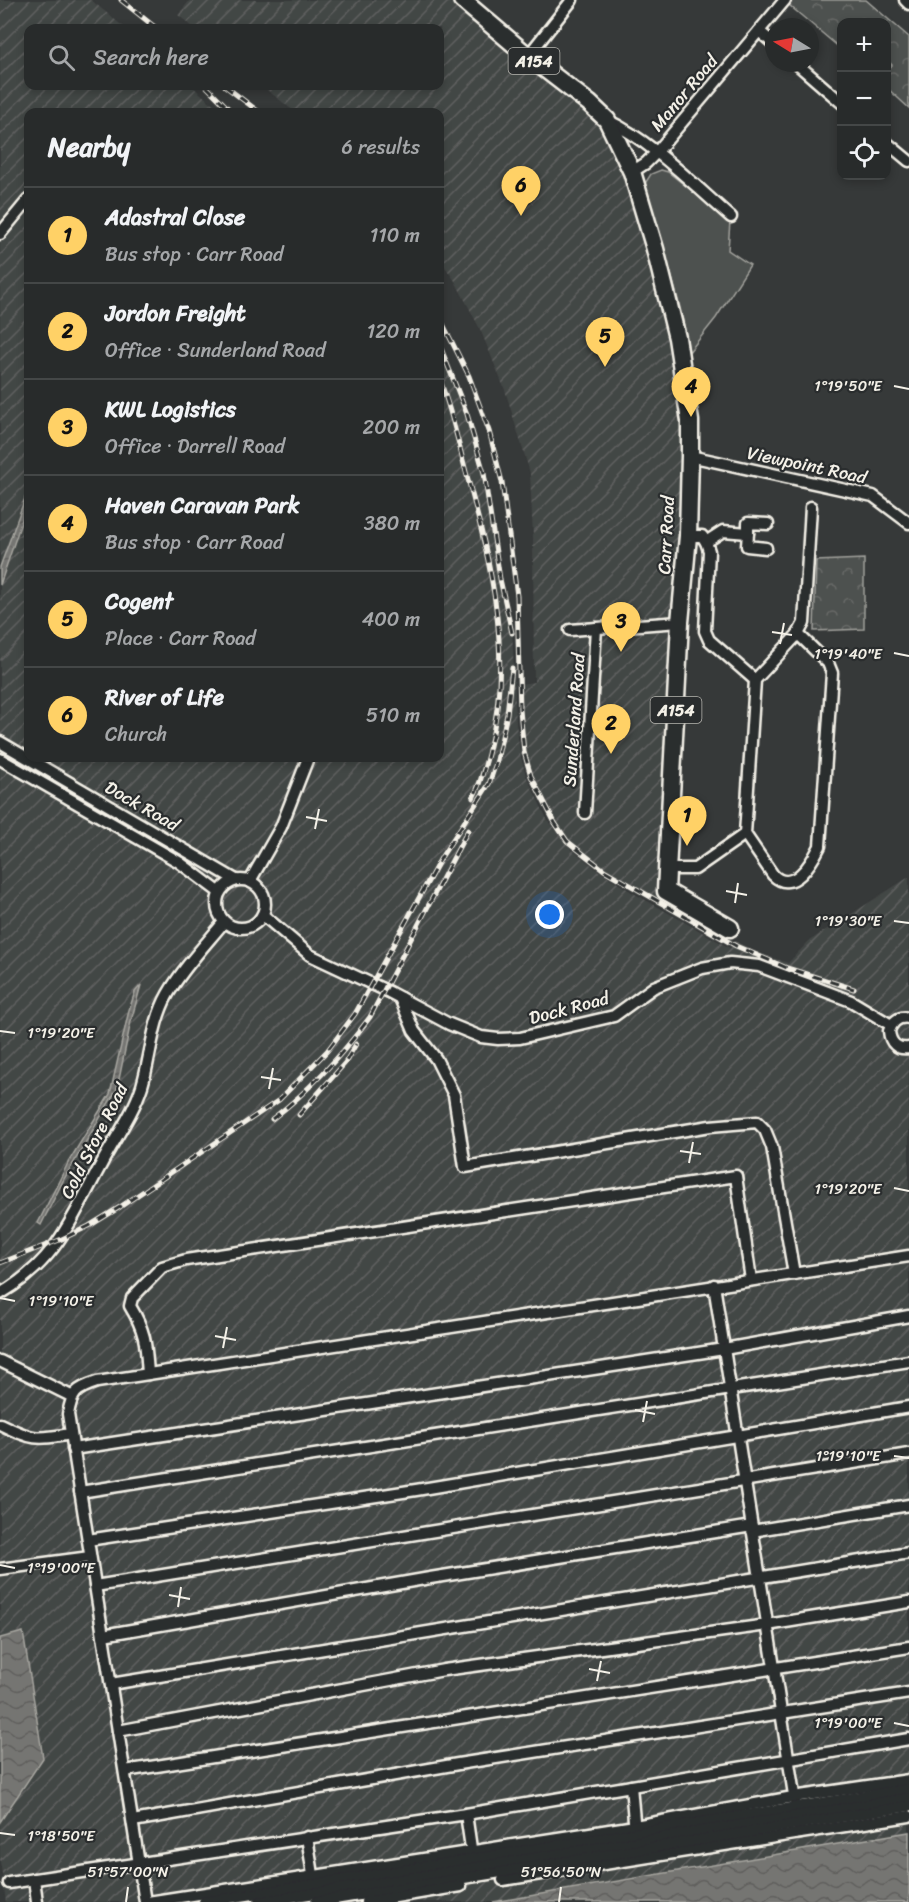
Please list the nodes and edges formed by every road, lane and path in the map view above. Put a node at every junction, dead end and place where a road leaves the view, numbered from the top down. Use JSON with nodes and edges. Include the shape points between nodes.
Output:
{"nodes":[{"id":1,"x":462,"y":0,"type":"edge"},
{"id":2,"x":572,"y":0,"type":"edge"},
{"id":3,"x":785,"y":0,"type":"edge"},
{"id":4,"x":905,"y":0,"type":"edge"},
{"id":5,"x":909,"y":4,"type":"edge"},
{"id":6,"x":759,"y":31,"type":"junction"},
{"id":7,"x":765,"y":36,"type":"edge"},
{"id":8,"x":528,"y":56,"type":"junction"},
{"id":9,"x":806,"y":72,"type":"edge"},
{"id":10,"x":837,"y":99,"type":"edge"},
{"id":11,"x":607,"y":120,"type":"junction"},
{"id":12,"x":891,"y":146,"type":"edge"},
{"id":13,"x":656,"y":153,"type":"junction"},
{"id":14,"x":909,"y":161,"type":"edge"},
{"id":15,"x":632,"y":172,"type":"junction"},
{"id":16,"x":24,"y":205,"type":"edge"},
{"id":17,"x":731,"y":217,"type":"dead end"},
{"id":18,"x":0,"y":234,"type":"edge"},
{"id":19,"x":690,"y":456,"type":"junction"},
{"id":20,"x":811,"y":507,"type":"dead end"},
{"id":21,"x":768,"y":524,"type":"dead end"},
{"id":22,"x":909,"y":524,"type":"edge"},
{"id":23,"x":747,"y":533,"type":"junction"},
{"id":24,"x":688,"y":536,"type":"junction"},
{"id":25,"x":706,"y":542,"type":"junction"},
{"id":26,"x":766,"y":548,"type":"dead end"},
{"id":27,"x":680,"y":622,"type":"junction"},
{"id":28,"x":596,"y":628,"type":"junction"},
{"id":29,"x":570,"y":630,"type":"dead end"},
{"id":30,"x":798,"y":634,"type":"junction"},
{"id":31,"x":755,"y":680,"type":"junction"},
{"id":32,"x":0,"y":742,"type":"edge"},
{"id":33,"x":24,"y":756,"type":"edge"},
{"id":34,"x":0,"y":759,"type":"edge"},
{"id":35,"x":34,"y":762,"type":"edge"},
{"id":36,"x":306,"y":762,"type":"edge"},
{"id":37,"x":585,"y":813,"type":"dead end"},
{"id":38,"x":745,"y":834,"type":"junction"},
{"id":39,"x":667,"y":869,"type":"junction"},
{"id":40,"x":236,"y":880,"type":"junction"},
{"id":41,"x":250,"y":881,"type":"junction"},
{"id":42,"x":219,"y":892,"type":"junction"},
{"id":43,"x":263,"y":915,"type":"junction"},
{"id":44,"x":224,"y":922,"type":"junction"},
{"id":45,"x":730,"y":928,"type":"dead end"},
{"id":46,"x":400,"y":998,"type":"junction"},
{"id":47,"x":909,"y":1018,"type":"edge"},
{"id":48,"x":891,"y":1025,"type":"junction"},
{"id":49,"x":909,"y":1048,"type":"edge"},
{"id":50,"x":909,"y":1256,"type":"edge"},
{"id":51,"x":794,"y":1274,"type":"junction"},
{"id":52,"x":751,"y":1280,"type":"junction"},
{"id":53,"x":714,"y":1285,"type":"junction"},
{"id":54,"x":0,"y":1294,"type":"edge"},
{"id":55,"x":909,"y":1316,"type":"edge"},
{"id":56,"x":724,"y":1349,"type":"junction"},
{"id":57,"x":0,"y":1360,"type":"edge"},
{"id":58,"x":909,"y":1360,"type":"edge"},
{"id":59,"x":148,"y":1374,"type":"junction"},
{"id":60,"x":730,"y":1390,"type":"junction"},
{"id":61,"x":71,"y":1396,"type":"junction"},
{"id":62,"x":909,"y":1407,"type":"edge"},
{"id":63,"x":0,"y":1424,"type":"edge"},
{"id":64,"x":71,"y":1434,"type":"junction"},
{"id":65,"x":737,"y":1436,"type":"junction"},
{"id":66,"x":73,"y":1449,"type":"junction"},
{"id":67,"x":909,"y":1454,"type":"edge"},
{"id":68,"x":744,"y":1481,"type":"junction"},
{"id":69,"x":80,"y":1492,"type":"junction"},
{"id":70,"x":909,"y":1505,"type":"edge"},
{"id":71,"x":752,"y":1529,"type":"junction"},
{"id":72,"x":88,"y":1540,"type":"junction"},
{"id":73,"x":909,"y":1552,"type":"edge"},
{"id":74,"x":90,"y":1557,"type":"junction"},
{"id":75,"x":0,"y":1569,"type":"edge"},
{"id":76,"x":759,"y":1576,"type":"junction"},
{"id":77,"x":95,"y":1586,"type":"junction"},
{"id":78,"x":909,"y":1602,"type":"edge"},
{"id":79,"x":767,"y":1626,"type":"junction"},
{"id":80,"x":103,"y":1635,"type":"junction"},
{"id":81,"x":909,"y":1647,"type":"edge"},
{"id":82,"x":774,"y":1669,"type":"junction"},
{"id":83,"x":111,"y":1684,"type":"junction"},
{"id":84,"x":909,"y":1693,"type":"edge"},
{"id":85,"x":781,"y":1714,"type":"junction"},
{"id":86,"x":118,"y":1731,"type":"junction"},
{"id":87,"x":909,"y":1739,"type":"edge"},
{"id":88,"x":788,"y":1759,"type":"junction"},
{"id":89,"x":125,"y":1772,"type":"junction"},
{"id":90,"x":909,"y":1780,"type":"edge"},
{"id":91,"x":631,"y":1786,"type":"junction"},
{"id":92,"x":909,"y":1789,"type":"edge"},
{"id":93,"x":909,"y":1798,"type":"edge"},
{"id":94,"x":909,"y":1806,"type":"edge"},
{"id":95,"x":466,"y":1814,"type":"junction"},
{"id":96,"x":796,"y":1815,"type":"junction"},
{"id":97,"x":909,"y":1816,"type":"edge"},
{"id":98,"x":133,"y":1821,"type":"junction"},
{"id":99,"x":307,"y":1837,"type":"junction"},
{"id":100,"x":636,"y":1842,"type":"junction"},
{"id":101,"x":140,"y":1862,"type":"junction"},
{"id":102,"x":474,"y":1868,"type":"junction"},
{"id":103,"x":34,"y":1879,"type":"junction"},
{"id":104,"x":9,"y":1883,"type":"dead end"},
{"id":105,"x":316,"y":1893,"type":"edge"},
{"id":106,"x":37,"y":1902,"type":"edge"},
{"id":107,"x":147,"y":1902,"type":"edge"},
{"id":108,"x":204,"y":1902,"type":"edge"},
{"id":109,"x":259,"y":1902,"type":"edge"},
{"id":110,"x":366,"y":1902,"type":"edge"}],
"edges":[{"from":1,"to":8,"type":"main road","number":"A154"},
{"from":2,"to":8,"type":"street"},
{"from":3,"to":6,"type":"street","name":"Manor Road"},
{"from":4,"to":5,"type":"street"},
{"from":6,"to":7,"type":"street"},
{"from":6,"to":13,"type":"street","name":"Manor Road"},
{"from":8,"to":11,"type":"main road","number":"A154"},
{"from":9,"to":10,"type":"street"},
{"from":11,"to":13,"type":"street"},
{"from":11,"to":15,"type":"main road","name":"Carr Road","number":"A154"},
{"from":12,"to":14,"type":"street"},
{"from":13,"to":15,"type":"street","name":"Manor Road"},
{"from":13,"to":17,"type":"street"},
{"from":15,"to":19,"type":"main road","name":"Carr Road","number":"A154","via":[[677,338],[690,421]]},
{"from":16,"to":18,"type":"street"},
{"from":19,"to":22,"type":"street","name":"Viewpoint Road","via":[[873,496]]},
{"from":19,"to":24,"type":"main road","name":"Carr Road","number":"A154"},
{"from":20,"to":30,"type":"street","via":[[804,623]]},
{"from":21,"to":23,"type":"street","via":[[748,523]]},
{"from":23,"to":25,"type":"street","via":[[723,531]]},
{"from":23,"to":26,"type":"street","via":[[747,546]]},
{"from":24,"to":25,"type":"street","via":[[702,536]]},
{"from":24,"to":27,"type":"main road","name":"Carr Road","number":"A154"},
{"from":25,"to":31,"type":"street","via":[[705,631],[709,640]]},
{"from":27,"to":28,"type":"street"},
{"from":27,"to":39,"type":"main road","name":"Carr Road","number":"A154"},
{"from":28,"to":29,"type":"street"},
{"from":28,"to":37,"type":"street","name":"Sunderland Road"},
{"from":30,"to":31,"type":"street"},
{"from":30,"to":38,"type":"street","via":[[828,663],[832,673],[820,846],[810,867],[785,882],[773,874]]},
{"from":31,"to":38,"type":"street"},
{"from":32,"to":33,"type":"street","name":"Dock Road"},
{"from":34,"to":42,"type":"street","name":"Dock Road","via":[[179,861]]},
{"from":35,"to":40,"type":"street","name":"Dock Road"},
{"from":36,"to":41,"type":"street","via":[[280,827]]},
{"from":38,"to":39,"type":"street","via":[[695,869]]},
{"from":39,"to":45,"type":"main road","name":"Carr Road","number":"A154","via":[[666,891]]},
{"from":40,"to":41,"type":"street"},
{"from":40,"to":42,"type":"street"},
{"from":41,"to":43,"type":"street","via":[[264,895]]},
{"from":42,"to":44,"type":"street","via":[[216,907]]},
{"from":43,"to":44,"type":"street","via":[[250,927],[238,929]]},
{"from":43,"to":46,"type":"street","name":"Dock Road","via":[[310,955]]},
{"from":44,"to":54,"type":"street","name":"Cold Store Road","via":[[166,996],[132,1110],[62,1239],[41,1264]]},
{"from":46,"to":48,"type":"street","name":"Dock Road","via":[[482,1037],[520,1038],[614,1016],[654,987],[702,968],[730,963],[759,966],[851,1001]]},
{"from":46,"to":51,"type":"street","via":[[414,1031],[436,1059],[454,1095],[465,1167],[710,1126],[757,1122],[772,1147]]},
{"from":47,"to":48,"type":"street","via":[[900,1018]]},
{"from":48,"to":49,"type":"street","via":[[891,1041],[900,1048]]},
{"from":50,"to":51,"type":"street"},
{"from":51,"to":52,"type":"street"},
{"from":52,"to":53,"type":"street"},
{"from":52,"to":59,"type":"street","via":[[736,1176],[186,1260],[162,1267],[132,1298],[130,1306],[145,1337]]},
{"from":53,"to":56,"type":"street"},
{"from":53,"to":59,"type":"street"},
{"from":55,"to":56,"type":"street"},
{"from":56,"to":60,"type":"street"},
{"from":56,"to":66,"type":"street"},
{"from":57,"to":61,"type":"street"},
{"from":58,"to":60,"type":"street"},
{"from":59,"to":61,"type":"street","via":[[83,1386]]},
{"from":60,"to":65,"type":"street"},
{"from":60,"to":69,"type":"street"},
{"from":61,"to":64,"type":"street"},
{"from":62,"to":65,"type":"street"},
{"from":63,"to":64,"type":"street","via":[[38,1439]]},
{"from":64,"to":66,"type":"street"},
{"from":65,"to":68,"type":"street"},
{"from":65,"to":72,"type":"street"},
{"from":66,"to":69,"type":"street"},
{"from":67,"to":68,"type":"street"},
{"from":68,"to":71,"type":"street"},
{"from":68,"to":77,"type":"street"},
{"from":69,"to":72,"type":"street"},
{"from":70,"to":71,"type":"street"},
{"from":71,"to":76,"type":"street"},
{"from":71,"to":80,"type":"street","via":[[430,1578]]},
{"from":72,"to":74,"type":"street"},
{"from":73,"to":76,"type":"street"},
{"from":74,"to":75,"type":"street"},
{"from":74,"to":77,"type":"street"},
{"from":76,"to":79,"type":"street"},
{"from":76,"to":83,"type":"street"},
{"from":77,"to":80,"type":"street"},
{"from":78,"to":79,"type":"street"},
{"from":79,"to":82,"type":"street"},
{"from":79,"to":86,"type":"street","via":[[444,1670]]},
{"from":80,"to":83,"type":"street"},
{"from":81,"to":82,"type":"street"},
{"from":82,"to":85,"type":"street"},
{"from":82,"to":89,"type":"street"},
{"from":83,"to":86,"type":"street"},
{"from":84,"to":85,"type":"street"},
{"from":85,"to":88,"type":"street"},
{"from":85,"to":98,"type":"street","via":[[459,1764]]},
{"from":86,"to":89,"type":"street"},
{"from":87,"to":88,"type":"street"},
{"from":88,"to":91,"type":"street"},
{"from":88,"to":96,"type":"street"},
{"from":89,"to":98,"type":"street"},
{"from":90,"to":96,"type":"street"},
{"from":91,"to":95,"type":"street"},
{"from":91,"to":100,"type":"street"},
{"from":92,"to":96,"type":"street"},
{"from":93,"to":96,"type":"street"},
{"from":94,"to":96,"type":"street"},
{"from":95,"to":99,"type":"street"},
{"from":95,"to":102,"type":"street"},
{"from":96,"to":97,"type":"street"},
{"from":96,"to":100,"type":"street"},
{"from":96,"to":100,"type":"street"},
{"from":96,"to":100,"type":"street"},
{"from":98,"to":101,"type":"street"},
{"from":99,"to":101,"type":"street"},
{"from":99,"to":105,"type":"street"},
{"from":100,"to":102,"type":"street"},
{"from":100,"to":102,"type":"street"},
{"from":100,"to":102,"type":"street"},
{"from":101,"to":103,"type":"street"},
{"from":101,"to":107,"type":"street"},
{"from":102,"to":105,"type":"street"},
{"from":102,"to":105,"type":"street"},
{"from":102,"to":110,"type":"street"},
{"from":103,"to":104,"type":"street"},
{"from":103,"to":106,"type":"street"},
{"from":105,"to":107,"type":"street"},
{"from":105,"to":108,"type":"street"},
{"from":105,"to":109,"type":"street"}]}
